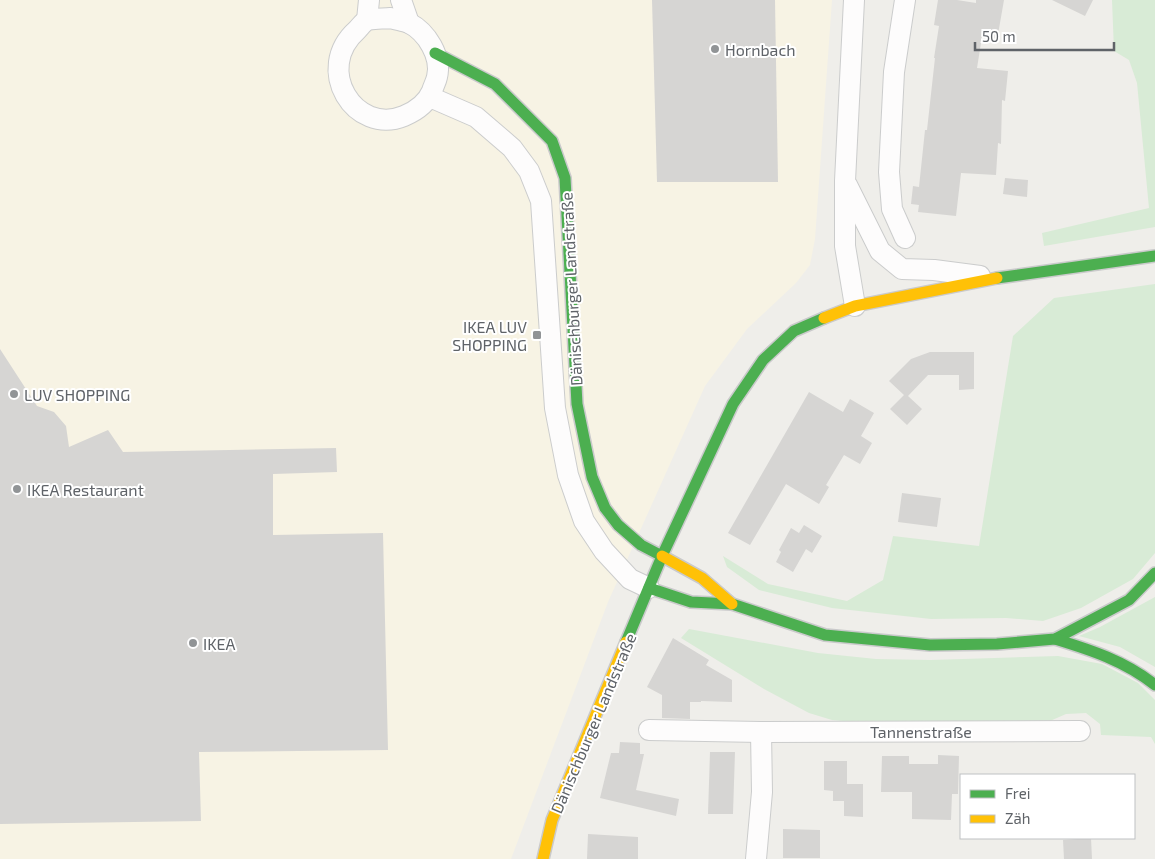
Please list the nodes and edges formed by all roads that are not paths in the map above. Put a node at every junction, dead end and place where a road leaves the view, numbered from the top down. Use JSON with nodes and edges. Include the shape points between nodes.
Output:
{"nodes":[{"id":1,"x":369,"y":0,"type":"edge"},
{"id":2,"x":401,"y":0,"type":"edge"},
{"id":3,"x":854,"y":0,"type":"edge"},
{"id":4,"x":905,"y":0,"type":"edge"},
{"id":5,"x":367,"y":20,"type":"junction"},
{"id":6,"x":409,"y":23,"type":"junction"},
{"id":7,"x":435,"y":53,"type":"junction"},
{"id":8,"x":430,"y":97,"type":"junction"},
{"id":9,"x":845,"y":181,"type":"junction"},
{"id":10,"x":905,"y":238,"type":"dead end"},
{"id":11,"x":1155,"y":256,"type":"edge"},
{"id":12,"x":996,"y":278,"type":"junction"},
{"id":13,"x":855,"y":306,"type":"junction"},
{"id":14,"x":662,"y":556,"type":"junction"},
{"id":15,"x":1155,"y":573,"type":"edge"},
{"id":16,"x":649,"y":588,"type":"junction"},
{"id":17,"x":732,"y":604,"type":"junction"},
{"id":18,"x":1055,"y":639,"type":"junction"},
{"id":19,"x":1155,"y":685,"type":"edge"},
{"id":20,"x":649,"y":730,"type":"dead end"},
{"id":21,"x":1080,"y":731,"type":"dead end"},
{"id":22,"x":761,"y":732,"type":"junction"},
{"id":23,"x":543,"y":859,"type":"edge"},
{"id":24,"x":756,"y":859,"type":"edge"}],
"edges":[{"from":1,"to":5,"type":"street"},
{"from":2,"to":6,"type":"street"},
{"from":3,"to":9,"type":"street","name":"Dänischburger Landstraße"},
{"from":4,"to":10,"type":"street","via":[[894,72],[889,172],[892,209]]},
{"from":5,"to":6,"type":"street","via":[[391,18]]},
{"from":5,"to":8,"type":"street","via":[[348,37],[341,50],[337,67],[346,98],[360,110],[386,119],[411,113]]},
{"from":6,"to":7,"type":"street","via":[[431,42]]},
{"from":7,"to":8,"type":"street","via":[[438,75]]},
{"from":7,"to":14,"type":"main road","name":"Dänischburger Landstraße","via":[[495,84],[552,141],[564,178],[577,404],[592,477],[605,508],[618,525]]},
{"from":8,"to":16,"type":"street","name":"Dänischburger Landstraße","via":[[476,117],[512,148],[530,171],[542,201],[555,408],[568,475],[584,521],[604,551],[630,579]]},
{"from":9,"to":12,"type":"street","name":"Dänischburger Landstraße","via":[[880,251],[902,269]]},
{"from":9,"to":13,"type":"street","name":"Dänischburger Landstraße","via":[[846,246]]},
{"from":11,"to":12,"type":"main road","name":"Dänischburger Landstraße"},
{"from":12,"to":13,"type":"main road","name":"Dänischburger Landstraße"},
{"from":13,"to":14,"type":"main road","name":"Dänischburger Landstraße","via":[[794,331],[763,360],[733,404]]},
{"from":14,"to":16,"type":"main road","name":"Dänischburger Landstraße"},
{"from":14,"to":17,"type":"main road","via":[[702,578]]},
{"from":15,"to":18,"type":"main road","via":[[1129,600]]},
{"from":16,"to":17,"type":"main road","via":[[691,602]]},
{"from":16,"to":23,"type":"main road","name":"Dänischburger Landstraße","via":[[552,820]]},
{"from":17,"to":18,"type":"main road","via":[[825,635],[930,645]]},
{"from":18,"to":19,"type":"main road","via":[[1104,654],[1143,674]]},
{"from":20,"to":22,"type":"street","name":"Tannenstraße"},
{"from":21,"to":22,"type":"street","name":"Tannenstraße"},
{"from":22,"to":24,"type":"street","via":[[762,792]]}]}
